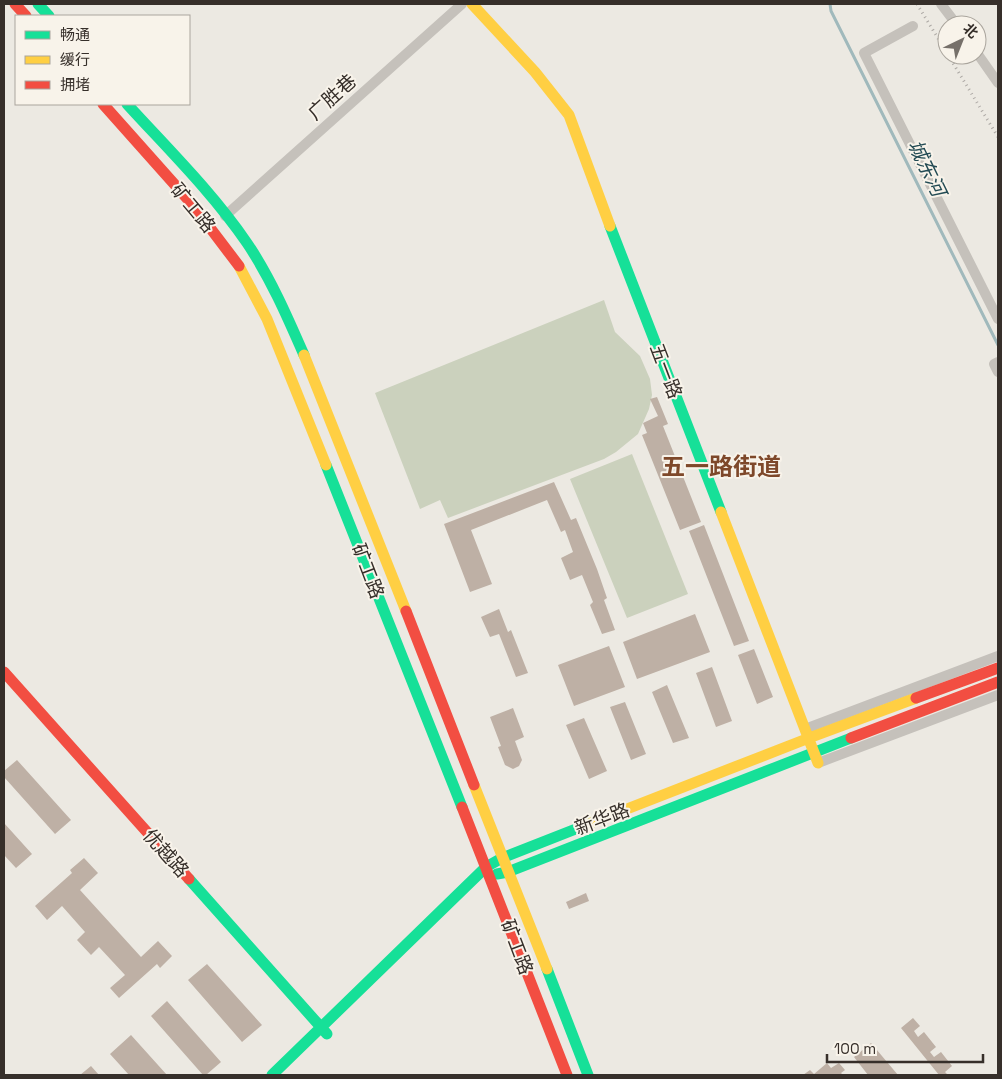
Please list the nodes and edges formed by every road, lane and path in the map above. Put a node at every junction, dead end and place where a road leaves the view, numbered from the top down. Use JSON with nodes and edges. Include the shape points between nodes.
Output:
{"nodes":[{"id":1,"x":15,"y":4,"type":"edge"},
{"id":2,"x":38,"y":4,"type":"edge"},
{"id":3,"x":462,"y":4,"type":"edge"},
{"id":4,"x":472,"y":4,"type":"edge"},
{"id":5,"x":941,"y":4,"type":"edge"},
{"id":6,"x":25,"y":15,"type":"edge"},
{"id":7,"x":27,"y":15,"type":"edge"},
{"id":8,"x":48,"y":15,"type":"edge"},
{"id":9,"x":949,"y":15,"type":"edge"},
{"id":10,"x":913,"y":26,"type":"dead end"},
{"id":11,"x":985,"y":65,"type":"edge"},
{"id":12,"x":998,"y":83,"type":"edge"},
{"id":13,"x":104,"y":105,"type":"edge"},
{"id":14,"x":128,"y":105,"type":"edge"},
{"id":15,"x":226,"y":216,"type":"junction"},
{"id":16,"x":998,"y":319,"type":"edge"},
{"id":17,"x":998,"y":362,"type":"edge"},
{"id":18,"x":998,"y":372,"type":"edge"},
{"id":19,"x":998,"y":656,"type":"edge"},
{"id":20,"x":998,"y":668,"type":"edge"},
{"id":21,"x":4,"y":672,"type":"edge"},
{"id":22,"x":998,"y":682,"type":"edge"},
{"id":23,"x":998,"y":694,"type":"edge"},
{"id":24,"x":807,"y":734,"type":"junction"},
{"id":25,"x":816,"y":757,"type":"junction"},
{"id":26,"x":502,"y":858,"type":"junction"},
{"id":27,"x":488,"y":871,"type":"junction"},
{"id":28,"x":508,"y":872,"type":"junction"},
{"id":29,"x":325,"y":1031,"type":"junction"},
{"id":30,"x":272,"y":1075,"type":"edge"},
{"id":31,"x":283,"y":1075,"type":"edge"},
{"id":32,"x":567,"y":1075,"type":"edge"},
{"id":33,"x":588,"y":1075,"type":"edge"}],
"edges":[{"from":1,"to":6,"type":"main road"},
{"from":2,"to":7,"type":"street"},
{"from":2,"to":8,"type":"main road"},
{"from":3,"to":15,"type":"street","name":"广胜巷"},
{"from":4,"to":24,"type":"main road","name":"五一路","via":[[542,80],[569,115]]},
{"from":5,"to":9,"type":"street"},
{"from":10,"to":16,"type":"street","via":[[864,53]]},
{"from":11,"to":12,"type":"street"},
{"from":13,"to":27,"type":"main road","name":"矿工路","via":[[192,204],[232,256],[255,294],[301,401]]},
{"from":14,"to":15,"type":"main road","name":"矿工路"},
{"from":15,"to":26,"type":"main road","name":"矿工路","via":[[246,242],[288,317]]},
{"from":17,"to":18,"type":"street","via":[[994,364]]},
{"from":19,"to":24,"type":"street"},
{"from":20,"to":24,"type":"main road","name":"新华路"},
{"from":21,"to":29,"type":"main road","name":"优越路"},
{"from":22,"to":25,"type":"main road","name":"新华路"},
{"from":23,"to":25,"type":"street"},
{"from":24,"to":25,"type":"main road","name":"五一路"},
{"from":24,"to":26,"type":"main road","name":"新华路"},
{"from":25,"to":28,"type":"main road","name":"新华路"},
{"from":26,"to":27,"type":"main road","name":"新华路"},
{"from":26,"to":28,"type":"main road","name":"矿工路"},
{"from":27,"to":28,"type":"main road","name":"新华路"},
{"from":27,"to":29,"type":"main road","name":"新华路"},
{"from":27,"to":32,"type":"main road","name":"矿工路"},
{"from":28,"to":33,"type":"main road","name":"矿工路"},
{"from":29,"to":30,"type":"main road","name":"新华路"},
{"from":29,"to":31,"type":"main road","name":"新华路"}]}
